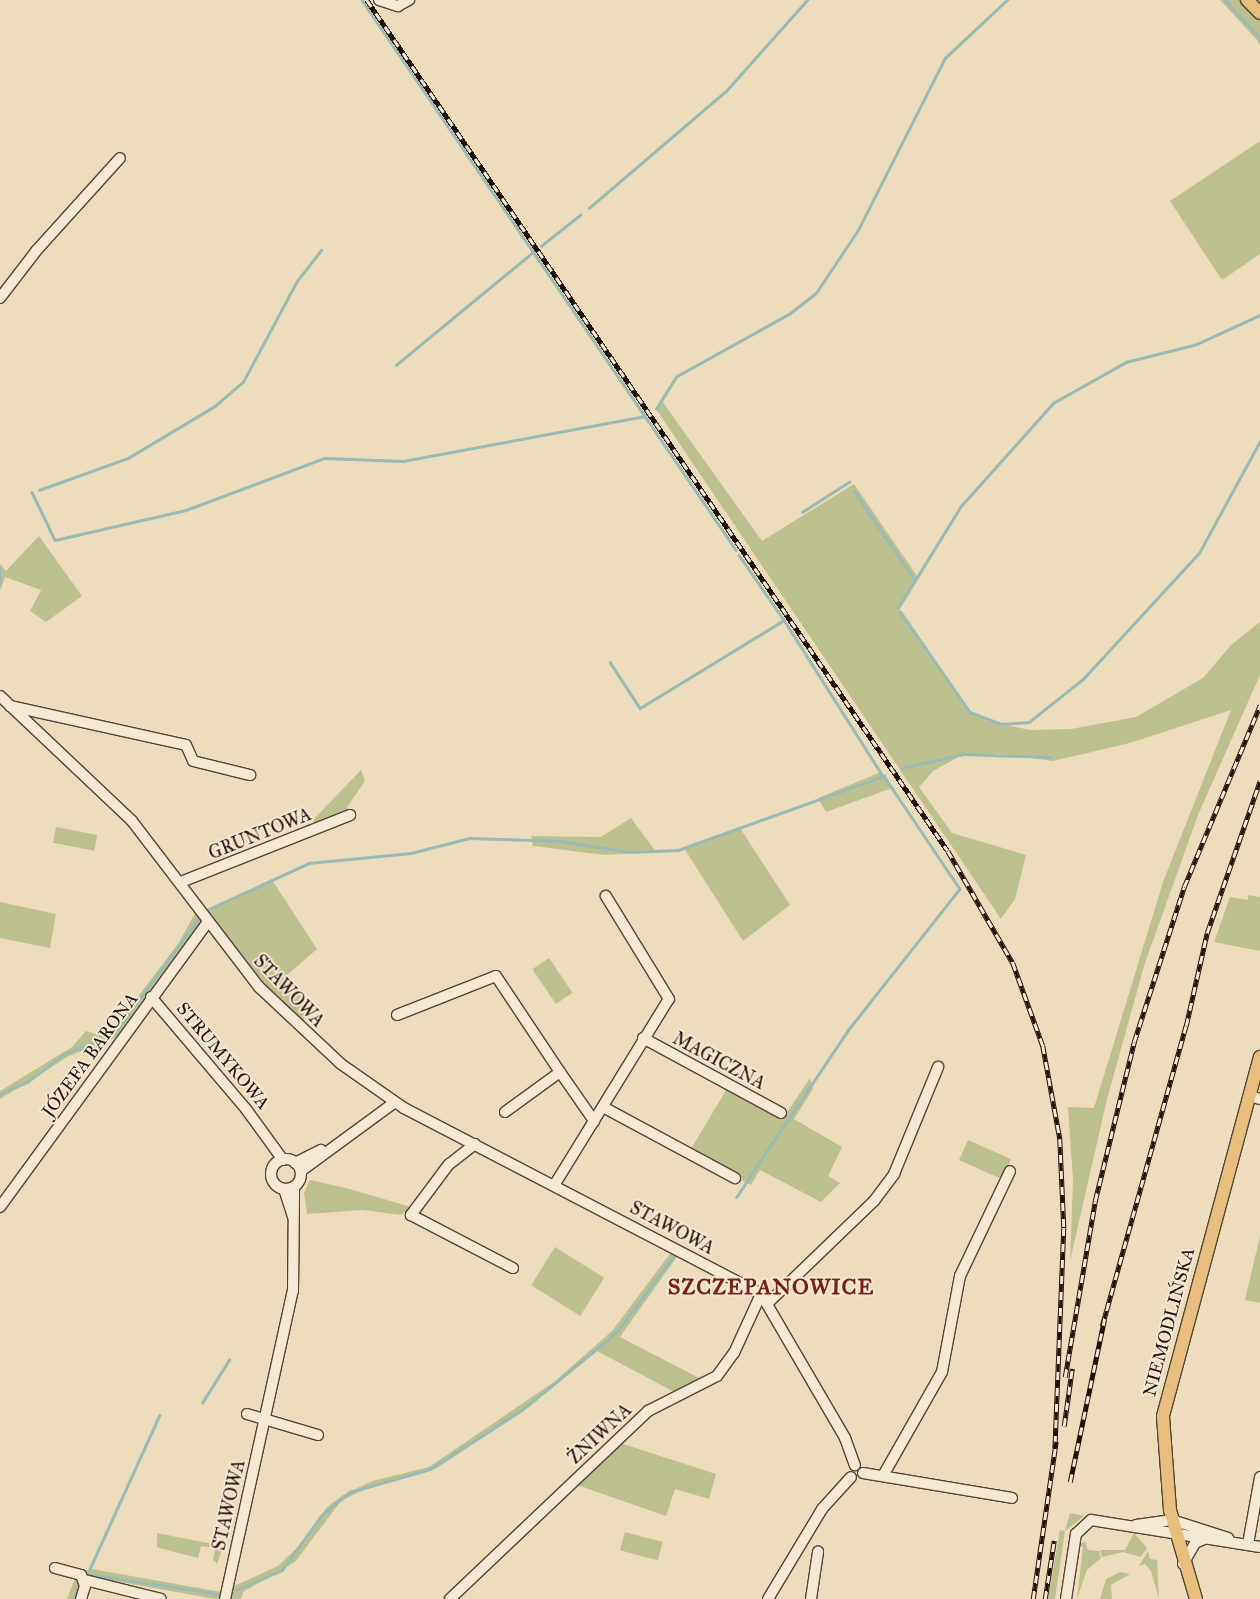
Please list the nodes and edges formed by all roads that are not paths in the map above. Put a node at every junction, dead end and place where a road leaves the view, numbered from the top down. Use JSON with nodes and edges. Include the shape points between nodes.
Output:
{"nodes":[{"id":1,"x":379,"y":0,"type":"edge"},
{"id":2,"x":409,"y":0,"type":"edge"},
{"id":3,"x":1247,"y":0,"type":"edge"},
{"id":4,"x":1260,"y":13,"type":"edge"},
{"id":5,"x":120,"y":158,"type":"dead end"},
{"id":6,"x":0,"y":298,"type":"edge"},
{"id":7,"x":0,"y":696,"type":"edge"},
{"id":8,"x":10,"y":706,"type":"junction"},
{"id":9,"x":250,"y":774,"type":"dead end"},
{"id":10,"x":350,"y":815,"type":"dead end"},
{"id":11,"x":181,"y":882,"type":"junction"},
{"id":12,"x":606,"y":896,"type":"dead end"},
{"id":13,"x":208,"y":922,"type":"junction"},
{"id":14,"x":151,"y":997,"type":"junction"},
{"id":15,"x":397,"y":1015,"type":"dead end"},
{"id":16,"x":643,"y":1038,"type":"junction"},
{"id":17,"x":1260,"y":1057,"type":"edge"},
{"id":18,"x":938,"y":1067,"type":"dead end"},
{"id":19,"x":560,"y":1072,"type":"junction"},
{"id":20,"x":1254,"y":1097,"type":"edge"},
{"id":21,"x":394,"y":1102,"type":"junction"},
{"id":22,"x":603,"y":1107,"type":"junction"},
{"id":23,"x":505,"y":1112,"type":"dead end"},
{"id":24,"x":780,"y":1113,"type":"dead end"},
{"id":25,"x":594,"y":1121,"type":"junction"},
{"id":26,"x":475,"y":1144,"type":"junction"},
{"id":27,"x":279,"y":1162,"type":"junction"},
{"id":28,"x":298,"y":1167,"type":"junction"},
{"id":29,"x":1010,"y":1170,"type":"dead end"},
{"id":30,"x":735,"y":1178,"type":"dead end"},
{"id":31,"x":555,"y":1184,"type":"junction"},
{"id":32,"x":289,"y":1188,"type":"junction"},
{"id":33,"x":0,"y":1207,"type":"edge"},
{"id":34,"x":513,"y":1268,"type":"dead end"},
{"id":35,"x":761,"y":1294,"type":"junction"},
{"id":36,"x":769,"y":1302,"type":"junction"},
{"id":37,"x":247,"y":1414,"type":"dead end"},
{"id":38,"x":265,"y":1418,"type":"junction"},
{"id":39,"x":318,"y":1435,"type":"dead end"},
{"id":40,"x":855,"y":1465,"type":"junction"},
{"id":41,"x":863,"y":1473,"type":"junction"},
{"id":42,"x":884,"y":1474,"type":"junction"},
{"id":43,"x":851,"y":1477,"type":"junction"},
{"id":44,"x":1260,"y":1477,"type":"edge"},
{"id":45,"x":1012,"y":1498,"type":"dead end"},
{"id":46,"x":1174,"y":1526,"type":"junction"},
{"id":47,"x":1206,"y":1538,"type":"junction"},
{"id":48,"x":1233,"y":1541,"type":"junction"},
{"id":49,"x":1248,"y":1544,"type":"junction"},
{"id":50,"x":1260,"y":1547,"type":"edge"},
{"id":51,"x":818,"y":1552,"type":"dead end"},
{"id":52,"x":1183,"y":1565,"type":"junction"},
{"id":53,"x":55,"y":1568,"type":"dead end"},
{"id":54,"x":85,"y":1580,"type":"junction"},
{"id":55,"x":81,"y":1599,"type":"edge"},
{"id":56,"x":161,"y":1599,"type":"edge"},
{"id":57,"x":225,"y":1599,"type":"edge"},
{"id":58,"x":450,"y":1599,"type":"edge"},
{"id":59,"x":768,"y":1599,"type":"edge"},
{"id":60,"x":811,"y":1599,"type":"edge"},
{"id":61,"x":1066,"y":1599,"type":"edge"},
{"id":62,"x":1196,"y":1599,"type":"edge"}],
"edges":[{"from":1,"to":2,"type":"street","via":[[398,6]]},
{"from":3,"to":4,"type":"main road"},
{"from":5,"to":6,"type":"street","via":[[36,251]]},
{"from":7,"to":8,"type":"street","name":"STAWOWA"},
{"from":8,"to":9,"type":"street","via":[[186,745],[193,761]]},
{"from":8,"to":11,"type":"street","name":"STAWOWA","via":[[132,821]]},
{"from":10,"to":11,"type":"street","name":"GRUNTOWA"},
{"from":11,"to":13,"type":"street","name":"STAWOWA"},
{"from":12,"to":16,"type":"street","via":[[669,1000]]},
{"from":13,"to":14,"type":"street","name":"JÓZEFA BARONA"},
{"from":13,"to":21,"type":"street","name":"STAWOWA","via":[[288,1018]]},
{"from":14,"to":27,"type":"street","name":"STRUMYKOWA","via":[[267,1138]]},
{"from":14,"to":33,"type":"street","name":"JÓZEFA BARONA"},
{"from":15,"to":19,"type":"street","via":[[496,976]]},
{"from":16,"to":22,"type":"street"},
{"from":16,"to":24,"type":"street","name":"MAGICZNA"},
{"from":17,"to":20,"type":"main road","name":"NIEMODLIŃSKA"},
{"from":18,"to":36,"type":"street","via":[[889,1181],[874,1201]]},
{"from":19,"to":23,"type":"street"},
{"from":19,"to":25,"type":"street"},
{"from":20,"to":46,"type":"main road","name":"NIEMODLIŃSKA","via":[[1164,1404],[1161,1434]]},
{"from":21,"to":26,"type":"street","name":"STAWOWA"},
{"from":21,"to":28,"type":"street"},
{"from":22,"to":25,"type":"street"},
{"from":22,"to":30,"type":"street"},
{"from":25,"to":31,"type":"street"},
{"from":26,"to":31,"type":"street","name":"STAWOWA"},
{"from":26,"to":34,"type":"street","via":[[449,1164],[411,1215]]},
{"from":27,"to":28,"type":"street"},
{"from":27,"to":32,"type":"street","via":[[273,1182]]},
{"from":28,"to":32,"type":"street"},
{"from":29,"to":42,"type":"street","via":[[960,1276],[942,1372]]},
{"from":31,"to":35,"type":"street","name":"STAWOWA"},
{"from":32,"to":38,"type":"street","name":"STAWOWA","via":[[294,1218],[293,1291]]},
{"from":35,"to":36,"type":"street","name":"STAWOWA"},
{"from":35,"to":58,"type":"street","name":"ŻNIWNA","via":[[734,1353],[717,1376],[648,1411]]},
{"from":36,"to":40,"type":"street","name":"STAWOWA","via":[[845,1438]]},
{"from":37,"to":38,"type":"street"},
{"from":38,"to":39,"type":"street"},
{"from":38,"to":57,"type":"street","name":"STAWOWA"},
{"from":40,"to":41,"type":"street"},
{"from":40,"to":43,"type":"street","via":[[849,1471]]},
{"from":41,"to":42,"type":"street"},
{"from":41,"to":43,"type":"street","via":[[858,1479]]},
{"from":42,"to":45,"type":"street"},
{"from":43,"to":59,"type":"street","via":[[822,1509]]},
{"from":44,"to":49,"type":"street"},
{"from":46,"to":47,"type":"street"},
{"from":46,"to":48,"type":"street"},
{"from":46,"to":52,"type":"main road","name":"NIEMODLIŃSKA"},
{"from":46,"to":61,"type":"street","via":[[1134,1525],[1098,1519],[1080,1527],[1073,1543]]},
{"from":47,"to":48,"type":"street"},
{"from":47,"to":52,"type":"street","via":[[1195,1543]]},
{"from":48,"to":49,"type":"street"},
{"from":49,"to":50,"type":"street"},
{"from":51,"to":60,"type":"street"},
{"from":52,"to":62,"type":"main road","name":"NIEMODLIŃSKA"},
{"from":53,"to":54,"type":"street","via":[[77,1572]]},
{"from":54,"to":55,"type":"street"},
{"from":54,"to":56,"type":"street"}]}
